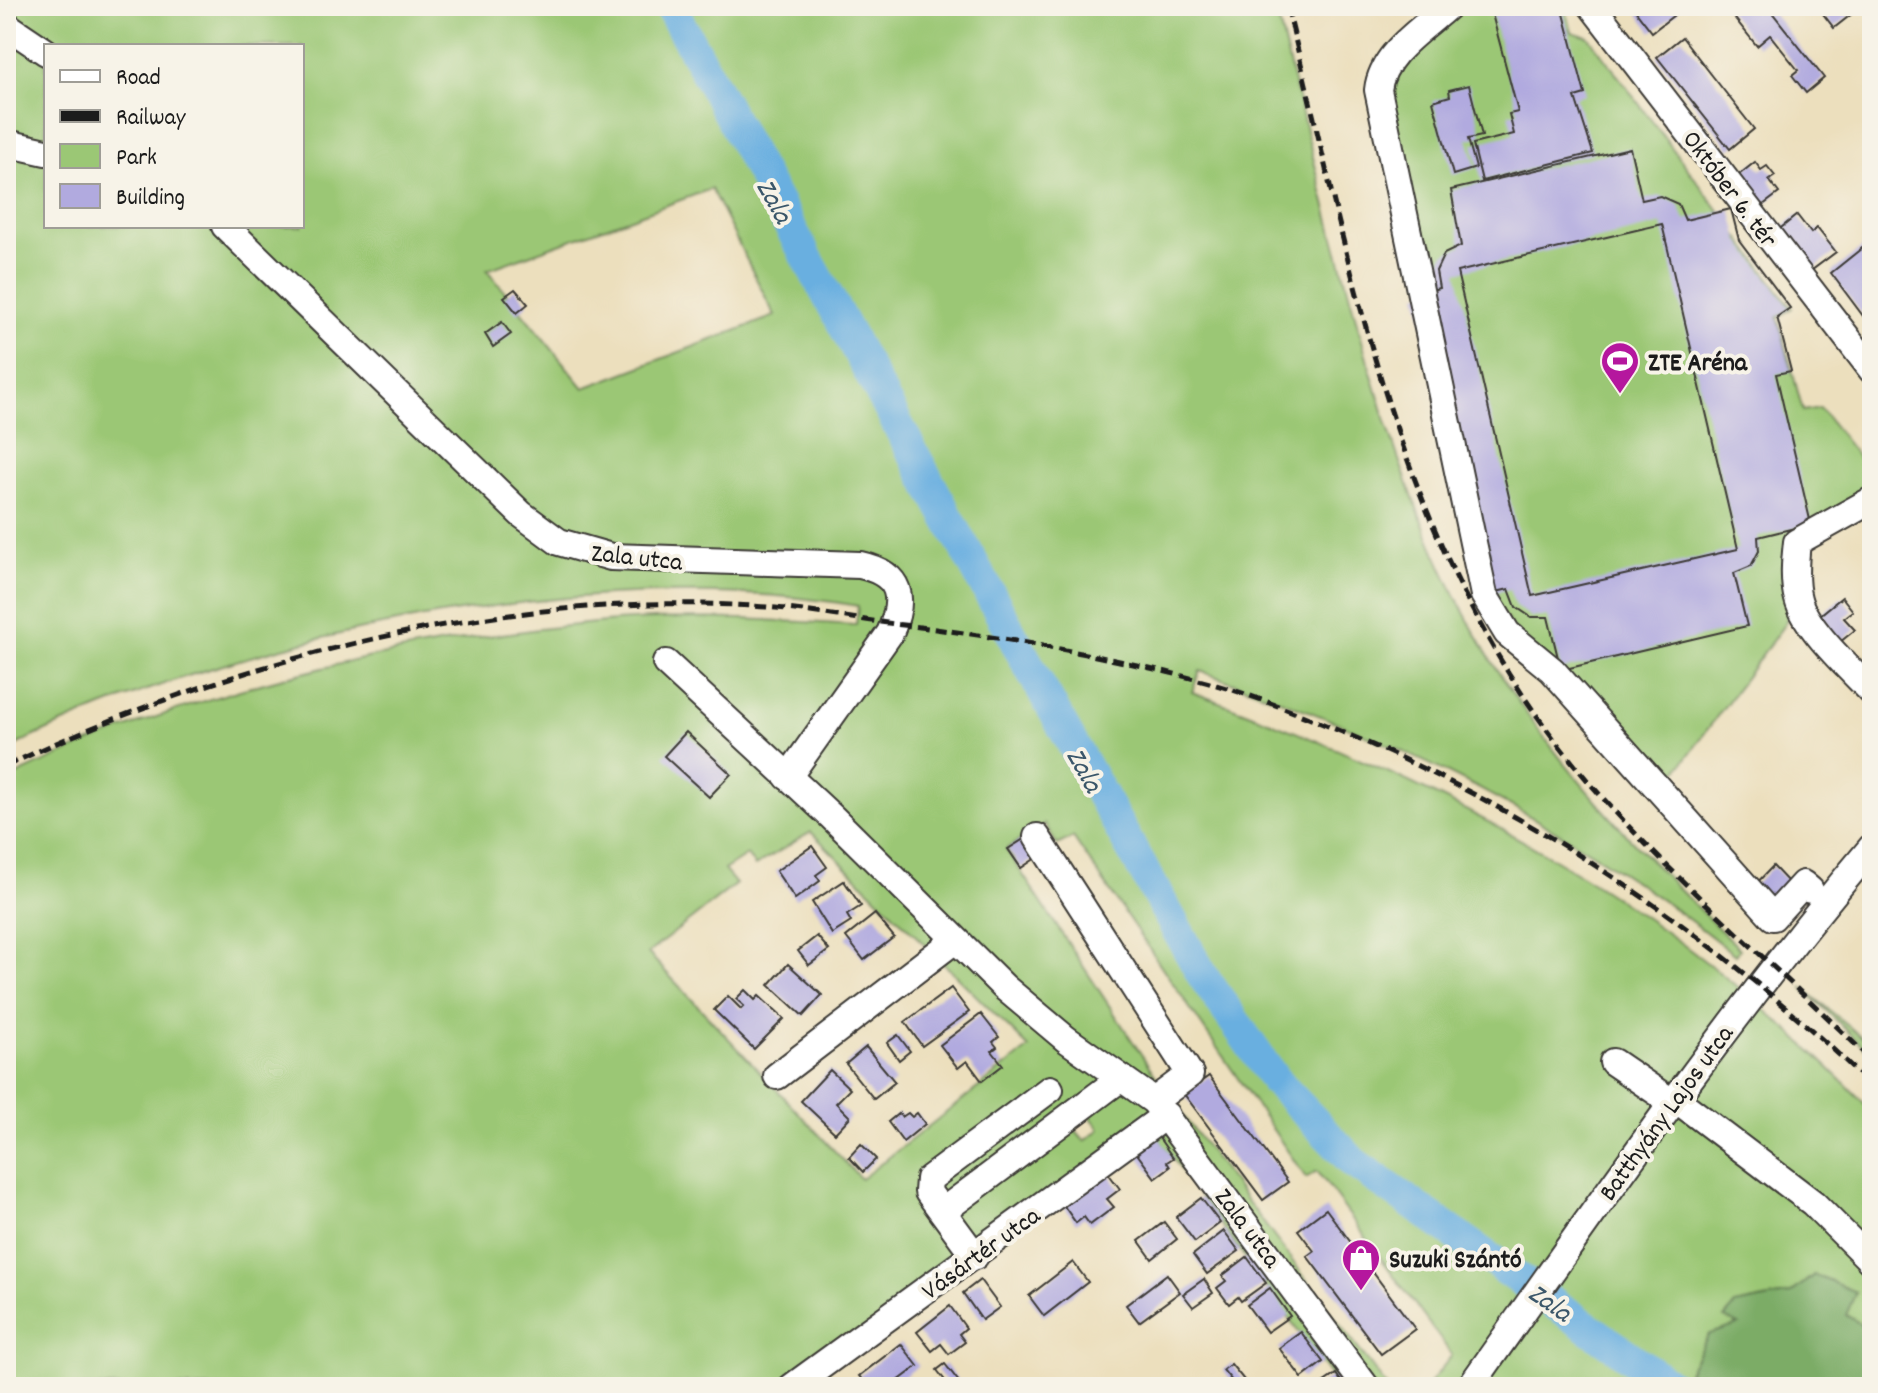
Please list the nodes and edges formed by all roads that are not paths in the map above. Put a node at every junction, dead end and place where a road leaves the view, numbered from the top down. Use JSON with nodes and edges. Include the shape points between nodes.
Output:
{"nodes":[{"id":1,"x":1448,"y":6,"type":"edge"},
{"id":2,"x":1592,"y":6,"type":"edge"},
{"id":3,"x":6,"y":25,"type":"edge"},
{"id":4,"x":44,"y":51,"type":"edge"},
{"id":5,"x":6,"y":143,"type":"edge"},
{"id":6,"x":44,"y":152,"type":"edge"},
{"id":7,"x":227,"y":228,"type":"edge"},
{"id":8,"x":1872,"y":370,"type":"edge"},
{"id":9,"x":1872,"y":500,"type":"edge"},
{"id":10,"x":666,"y":663,"type":"dead end"},
{"id":11,"x":1872,"y":692,"type":"edge"},
{"id":12,"x":788,"y":777,"type":"junction"},
{"id":13,"x":1037,"y":837,"type":"dead end"},
{"id":14,"x":1872,"y":847,"type":"edge"},
{"id":15,"x":1810,"y":890,"type":"dead end"},
{"id":16,"x":955,"y":940,"type":"junction"},
{"id":17,"x":1613,"y":1062,"type":"dead end"},
{"id":18,"x":777,"y":1076,"type":"dead end"},
{"id":19,"x":1121,"y":1078,"type":"junction"},
{"id":20,"x":1672,"y":1101,"type":"junction"},
{"id":21,"x":1160,"y":1108,"type":"junction"},
{"id":22,"x":1068,"y":1118,"type":"junction"},
{"id":23,"x":943,"y":1211,"type":"junction"},
{"id":24,"x":975,"y":1256,"type":"junction"},
{"id":25,"x":1872,"y":1262,"type":"edge"},
{"id":26,"x":792,"y":1387,"type":"edge"},
{"id":27,"x":1366,"y":1387,"type":"edge"},
{"id":28,"x":1470,"y":1387,"type":"edge"}],
"edges":[{"from":1,"to":15,"type":"street","via":[[1389,60],[1378,90],[1484,595],[1507,633],[1552,670],[1773,917],[1803,884]]},
{"from":2,"to":8,"type":"street","name":"Október 6. tér"},
{"from":3,"to":4,"type":"street"},
{"from":5,"to":6,"type":"street"},
{"from":7,"to":12,"type":"street","name":"Zala utca","via":[[521,514],[559,542],[611,557],[860,565],[892,581],[900,607],[890,633]]},
{"from":9,"to":11,"type":"street","via":[[1797,542],[1798,601],[1810,623]]},
{"from":10,"to":12,"type":"street","name":"Zala utca"},
{"from":12,"to":16,"type":"street","name":"Zala utca"},
{"from":13,"to":21,"type":"street","name":"Vásártér utca","via":[[1190,1074]]},
{"from":14,"to":20,"type":"street","name":"Batthyány Lajos utca","via":[[1779,957]]},
{"from":16,"to":18,"type":"street"},
{"from":16,"to":19,"type":"street","name":"Zala utca","via":[[1066,1039]]},
{"from":17,"to":20,"type":"street"},
{"from":19,"to":21,"type":"street","name":"Zala utca"},
{"from":19,"to":22,"type":"street"},
{"from":20,"to":25,"type":"street","via":[[1813,1203]]},
{"from":20,"to":28,"type":"street","name":"Batthyány Lajos utca"},
{"from":21,"to":24,"type":"street","name":"Vásártér utca"},
{"from":21,"to":27,"type":"street","name":"Zala utca"},
{"from":22,"to":23,"type":"street"},
{"from":22,"to":23,"type":"street","via":[[1046,1092],[929,1179],[928,1192]]},
{"from":23,"to":24,"type":"street"},
{"from":24,"to":26,"type":"street","name":"Vásártér utca"}]}
